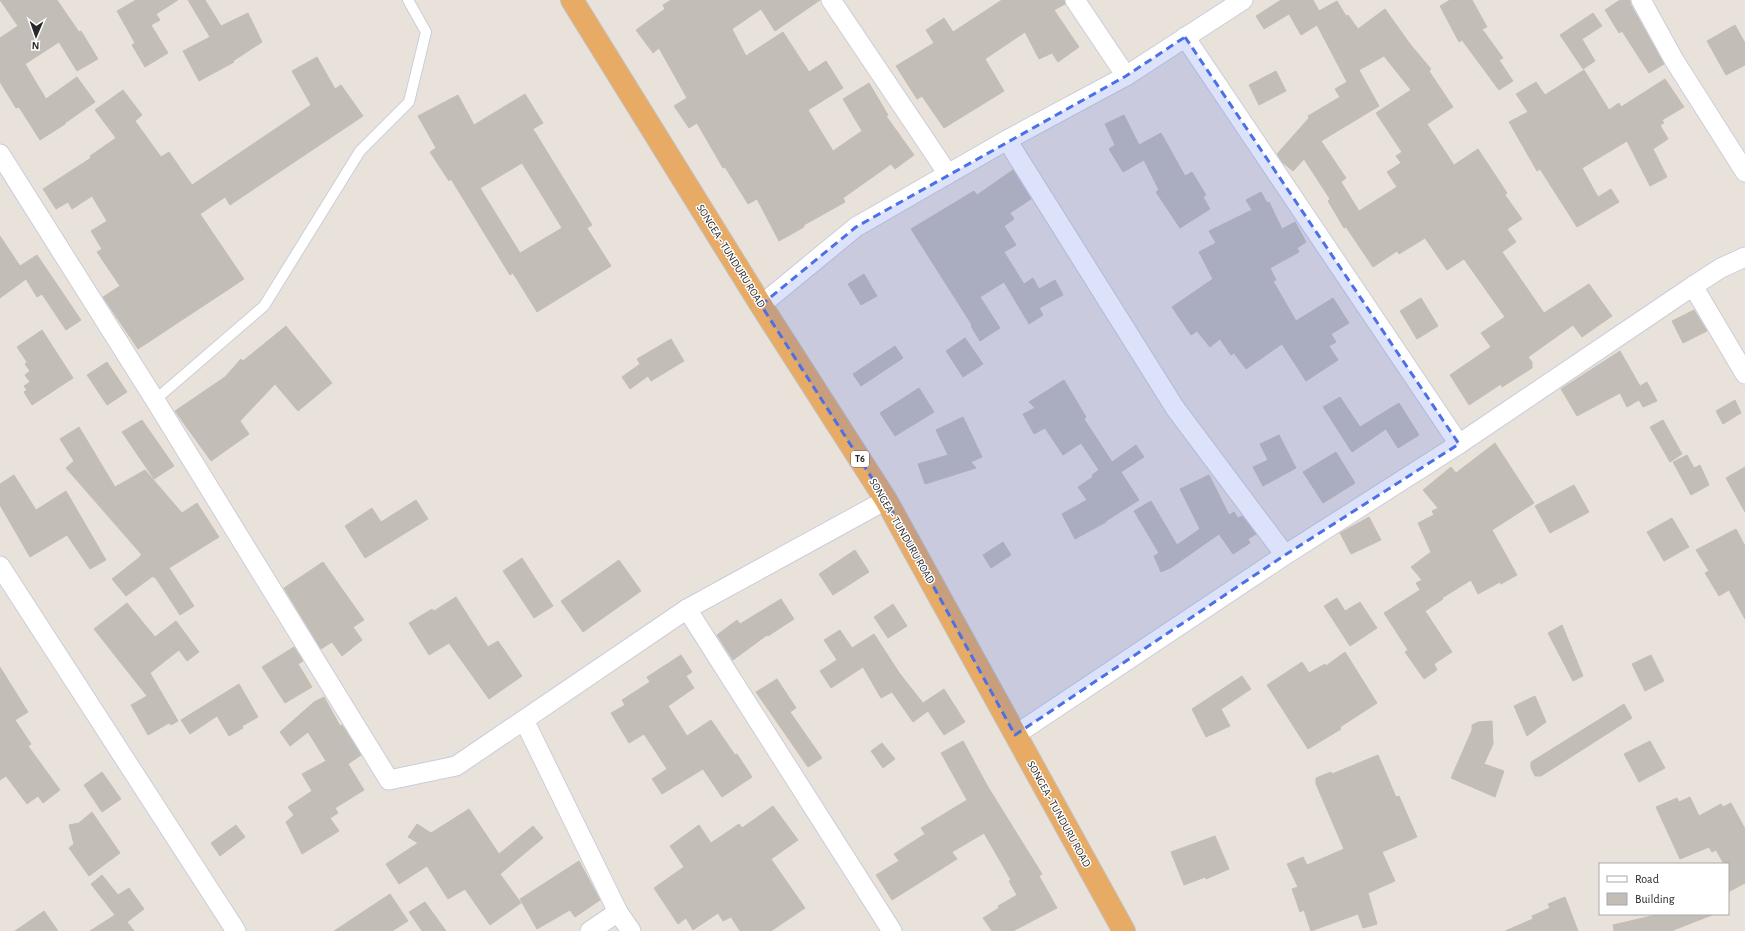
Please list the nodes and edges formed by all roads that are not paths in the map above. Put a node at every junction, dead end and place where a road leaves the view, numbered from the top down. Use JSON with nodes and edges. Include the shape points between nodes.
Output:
{"nodes":[{"id":1,"x":408,"y":0,"type":"edge"},
{"id":2,"x":572,"y":0,"type":"edge"},
{"id":3,"x":831,"y":0,"type":"edge"},
{"id":4,"x":1075,"y":0,"type":"edge"},
{"id":5,"x":1243,"y":0,"type":"edge"},
{"id":6,"x":1641,"y":0,"type":"edge"},
{"id":7,"x":1185,"y":37,"type":"junction"},
{"id":8,"x":1126,"y":76,"type":"junction"},
{"id":9,"x":1007,"y":140,"type":"junction"},
{"id":10,"x":0,"y":154,"type":"edge"},
{"id":11,"x":1745,"y":172,"type":"edge"},
{"id":12,"x":948,"y":174,"type":"junction"},
{"id":13,"x":1745,"y":257,"type":"edge"},
{"id":14,"x":1693,"y":286,"type":"junction"},
{"id":15,"x":761,"y":305,"type":"junction"},
{"id":16,"x":1745,"y":374,"type":"edge"},
{"id":17,"x":155,"y":400,"type":"junction"},
{"id":18,"x":1459,"y":444,"type":"junction"},
{"id":19,"x":886,"y":500,"type":"junction"},
{"id":20,"x":1285,"y":555,"type":"junction"},
{"id":21,"x":0,"y":566,"type":"edge"},
{"id":22,"x":688,"y":609,"type":"junction"},
{"id":23,"x":524,"y":720,"type":"junction"},
{"id":24,"x":1015,"y":735,"type":"junction"},
{"id":25,"x":618,"y":912,"type":"junction"},
{"id":26,"x":236,"y":931,"type":"edge"},
{"id":27,"x":590,"y":931,"type":"edge"},
{"id":28,"x":631,"y":931,"type":"edge"},
{"id":29,"x":892,"y":931,"type":"edge"},
{"id":30,"x":1124,"y":931,"type":"edge"}],
"edges":[{"from":1,"to":17,"type":"lane","via":[[426,32],[409,102],[360,151],[264,306]]},
{"from":2,"to":15,"type":"highway","name":"SONGEA - TUNDURU ROAD","number":"T6"},
{"from":3,"to":12,"type":"street"},
{"from":4,"to":8,"type":"street"},
{"from":5,"to":7,"type":"street"},
{"from":6,"to":11,"type":"street","via":[[1674,60]]},
{"from":7,"to":8,"type":"street"},
{"from":7,"to":18,"type":"street"},
{"from":8,"to":9,"type":"street"},
{"from":9,"to":12,"type":"street"},
{"from":9,"to":20,"type":"street","via":[[1175,408]]},
{"from":10,"to":17,"type":"street"},
{"from":12,"to":15,"type":"street","via":[[856,227]]},
{"from":13,"to":14,"type":"street","via":[[1721,268]]},
{"from":14,"to":16,"type":"street"},
{"from":14,"to":18,"type":"street"},
{"from":15,"to":19,"type":"highway","name":"SONGEA - TUNDURU ROAD","number":"T6"},
{"from":17,"to":23,"type":"street","via":[[389,780],[456,766]]},
{"from":18,"to":20,"type":"street"},
{"from":19,"to":22,"type":"street"},
{"from":19,"to":24,"type":"highway","name":"SONGEA - TUNDURU ROAD","number":"T6"},
{"from":20,"to":24,"type":"street"},
{"from":21,"to":26,"type":"street"},
{"from":22,"to":23,"type":"street"},
{"from":22,"to":29,"type":"street"},
{"from":23,"to":25,"type":"street"},
{"from":24,"to":30,"type":"highway","name":"SONGEA - TUNDURU ROAD","number":"T6"},
{"from":25,"to":27,"type":"street"},
{"from":25,"to":28,"type":"street"}]}
